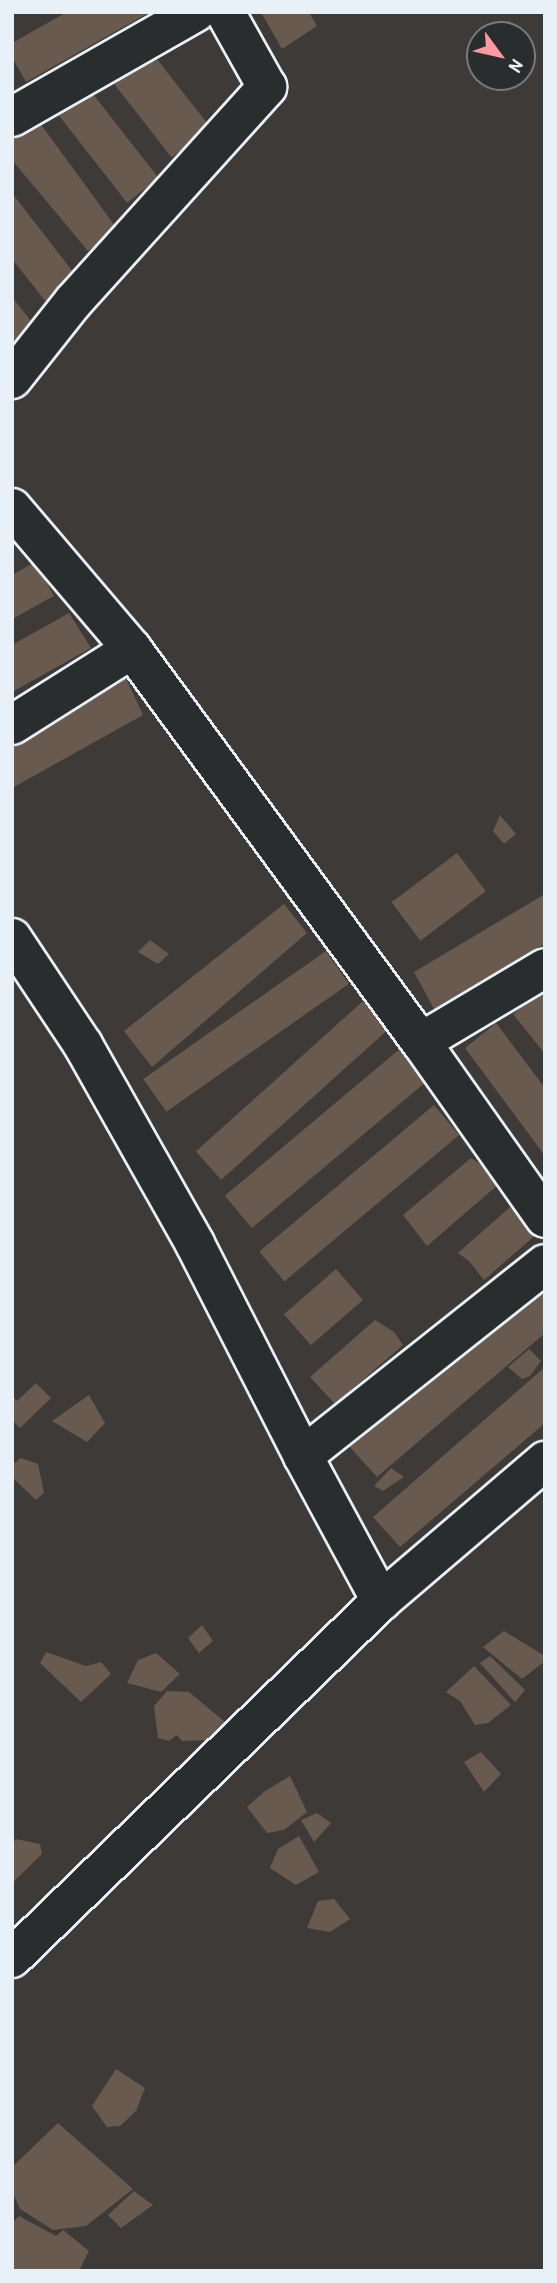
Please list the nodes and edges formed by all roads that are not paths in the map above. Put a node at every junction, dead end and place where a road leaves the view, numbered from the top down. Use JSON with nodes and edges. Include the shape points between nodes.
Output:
{"nodes":[{"id":1,"x":195,"y":12,"type":"edge"},
{"id":2,"x":225,"y":12,"type":"edge"},
{"id":3,"x":12,"y":117,"type":"edge"},
{"id":4,"x":12,"y":379,"type":"edge"},
{"id":5,"x":12,"y":508,"type":"edge"},
{"id":6,"x":131,"y":649,"type":"junction"},
{"id":7,"x":12,"y":725,"type":"edge"},
{"id":8,"x":12,"y":938,"type":"edge"},
{"id":9,"x":545,"y":968,"type":"edge"},
{"id":10,"x":421,"y":1042,"type":"junction"},
{"id":11,"x":545,"y":1218,"type":"edge"},
{"id":12,"x":545,"y":1265,"type":"edge"},
{"id":13,"x":303,"y":1456,"type":"junction"},
{"id":14,"x":545,"y":1461,"type":"edge"},
{"id":15,"x":382,"y":1601,"type":"junction"},
{"id":16,"x":12,"y":1958,"type":"edge"}],
"edges":[{"from":1,"to":3,"type":"street"},
{"from":2,"to":4,"type":"street","via":[[267,87],[73,302]]},
{"from":5,"to":6,"type":"street"},
{"from":6,"to":7,"type":"street"},
{"from":6,"to":10,"type":"street"},
{"from":8,"to":13,"type":"street","via":[[82,1045],[195,1244]]},
{"from":9,"to":10,"type":"street"},
{"from":10,"to":11,"type":"street"},
{"from":12,"to":13,"type":"street"},
{"from":13,"to":15,"type":"street"},
{"from":14,"to":15,"type":"street"},
{"from":15,"to":16,"type":"street"}]}
